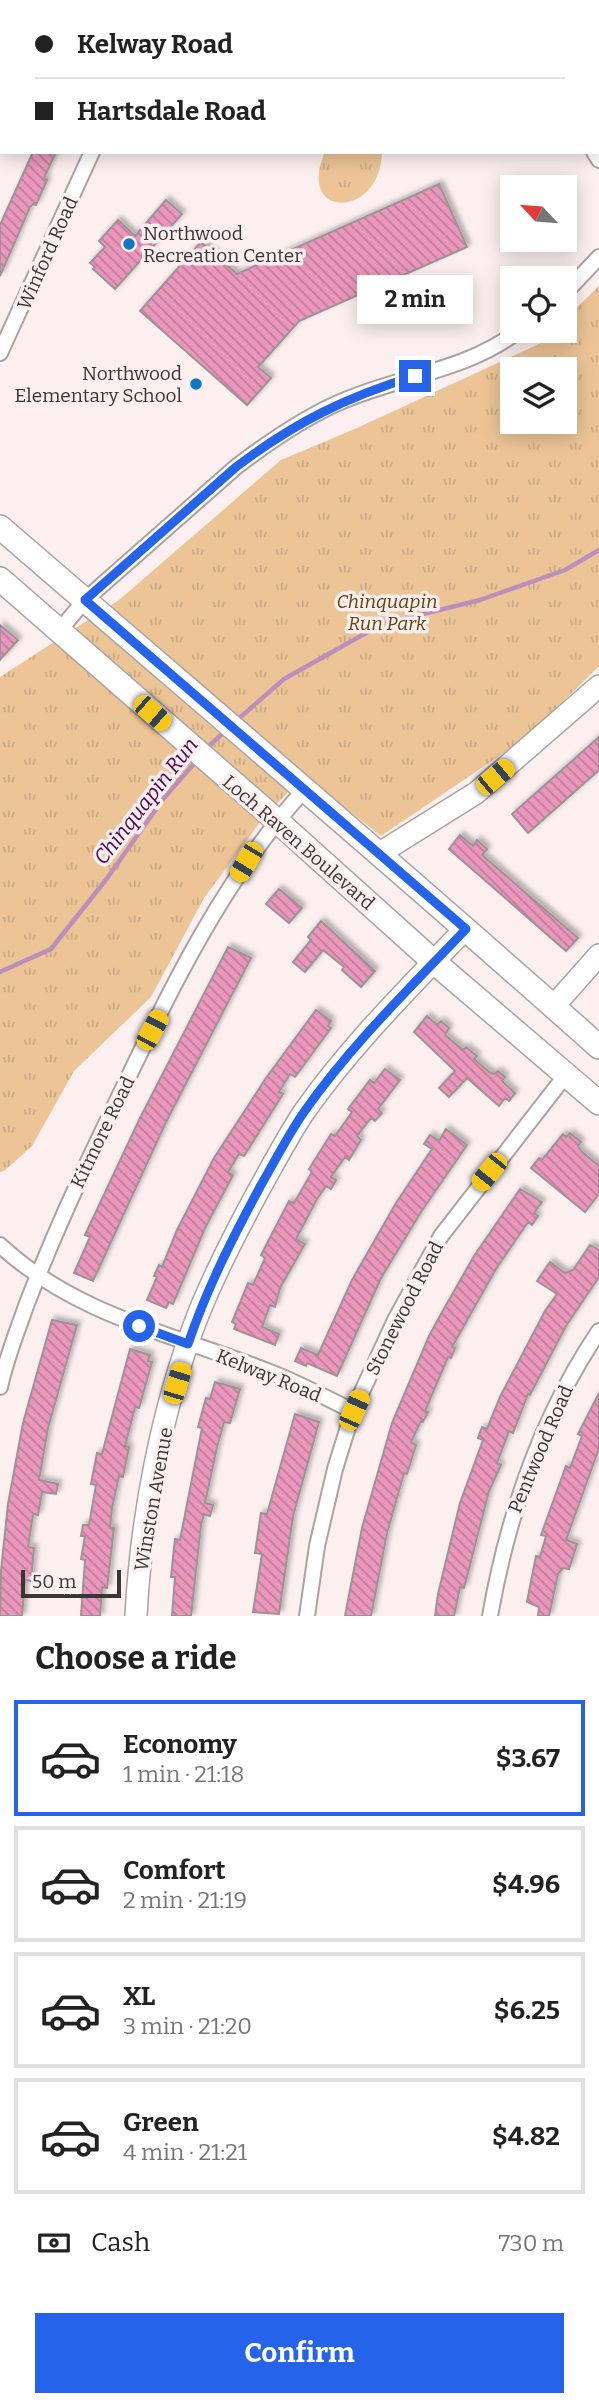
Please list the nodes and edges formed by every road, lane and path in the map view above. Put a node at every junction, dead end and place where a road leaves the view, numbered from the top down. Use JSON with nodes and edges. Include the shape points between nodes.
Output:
{"nodes":[{"id":1,"x":91,"y":154,"type":"edge"},
{"id":2,"x":599,"y":257,"type":"edge"},
{"id":3,"x":577,"y":280,"type":"edge"},
{"id":4,"x":500,"y":342,"type":"edge"},
{"id":5,"x":0,"y":353,"type":"edge"},
{"id":6,"x":0,"y":527,"type":"edge"},
{"id":7,"x":0,"y":579,"type":"edge"},
{"id":8,"x":85,"y":600,"type":"junction"},
{"id":9,"x":59,"y":631,"type":"junction"},
{"id":10,"x":599,"y":686,"type":"edge"},
{"id":11,"x":306,"y":788,"type":"junction"},
{"id":12,"x":276,"y":820,"type":"junction"},
{"id":13,"x":380,"y":853,"type":"junction"},
{"id":14,"x":466,"y":929,"type":"junction"},
{"id":15,"x":599,"y":956,"type":"edge"},
{"id":16,"x":434,"y":962,"type":"junction"},
{"id":17,"x":553,"y":1007,"type":"junction"},
{"id":18,"x":599,"y":1047,"type":"edge"},
{"id":19,"x":565,"y":1076,"type":"junction"},
{"id":20,"x":599,"y":1103,"type":"edge"},
{"id":21,"x":0,"y":1245,"type":"edge"},
{"id":22,"x":37,"y":1277,"type":"junction"},
{"id":23,"x":599,"y":1331,"type":"edge"},
{"id":24,"x":188,"y":1344,"type":"junction"},
{"id":25,"x":0,"y":1387,"type":"edge"},
{"id":26,"x":354,"y":1410,"type":"junction"},
{"id":27,"x":136,"y":1616,"type":"edge"},
{"id":28,"x":307,"y":1616,"type":"edge"},
{"id":29,"x":490,"y":1616,"type":"edge"}],
"edges":[{"from":1,"to":5,"type":"street","name":"Winford Road"},
{"from":2,"to":3,"type":"street"},
{"from":4,"to":8,"type":"street","via":[[346,400],[294,426],[236,467]]},
{"from":6,"to":8,"type":"main road"},
{"from":7,"to":9,"type":"main road","name":"Loch Raven Boulevard"},
{"from":8,"to":9,"type":"street"},
{"from":8,"to":11,"type":"main road"},
{"from":9,"to":12,"type":"main road","name":"Loch Raven Boulevard"},
{"from":10,"to":13,"type":"street","via":[[476,793]]},
{"from":11,"to":12,"type":"street","name":"Kitmore Road"},
{"from":11,"to":13,"type":"main road"},
{"from":12,"to":16,"type":"main road","name":"Loch Raven Boulevard"},
{"from":12,"to":22,"type":"street","name":"Kitmore Road","via":[[246,862],[141,1051]]},
{"from":13,"to":14,"type":"main road"},
{"from":14,"to":16,"type":"street","name":"Winston Avenue"},
{"from":14,"to":17,"type":"main road"},
{"from":15,"to":17,"type":"street"},
{"from":16,"to":19,"type":"main road","name":"Loch Raven Boulevard"},
{"from":16,"to":24,"type":"street","name":"Winston Avenue","via":[[363,1037],[304,1112],[233,1236]]},
{"from":17,"to":18,"type":"main road"},
{"from":19,"to":20,"type":"main road","name":"Loch Raven Boulevard"},
{"from":19,"to":26,"type":"street","name":"Stonewood Road","via":[[441,1236],[395,1320]]},
{"from":21,"to":22,"type":"street","name":"Kelway Road"},
{"from":22,"to":24,"type":"street","name":"Kelway Road","via":[[115,1317]]},
{"from":22,"to":25,"type":"street","name":"Kitmore Road"},
{"from":23,"to":29,"type":"street","name":"Pentwood Road","via":[[569,1379],[531,1462],[509,1524]]},
{"from":24,"to":26,"type":"street","name":"Kelway Road","via":[[271,1372]]},
{"from":24,"to":27,"type":"street","name":"Winston Avenue","via":[[156,1465]]},
{"from":26,"to":28,"type":"street","name":"Stonewood Road","via":[[324,1511]]}]}
